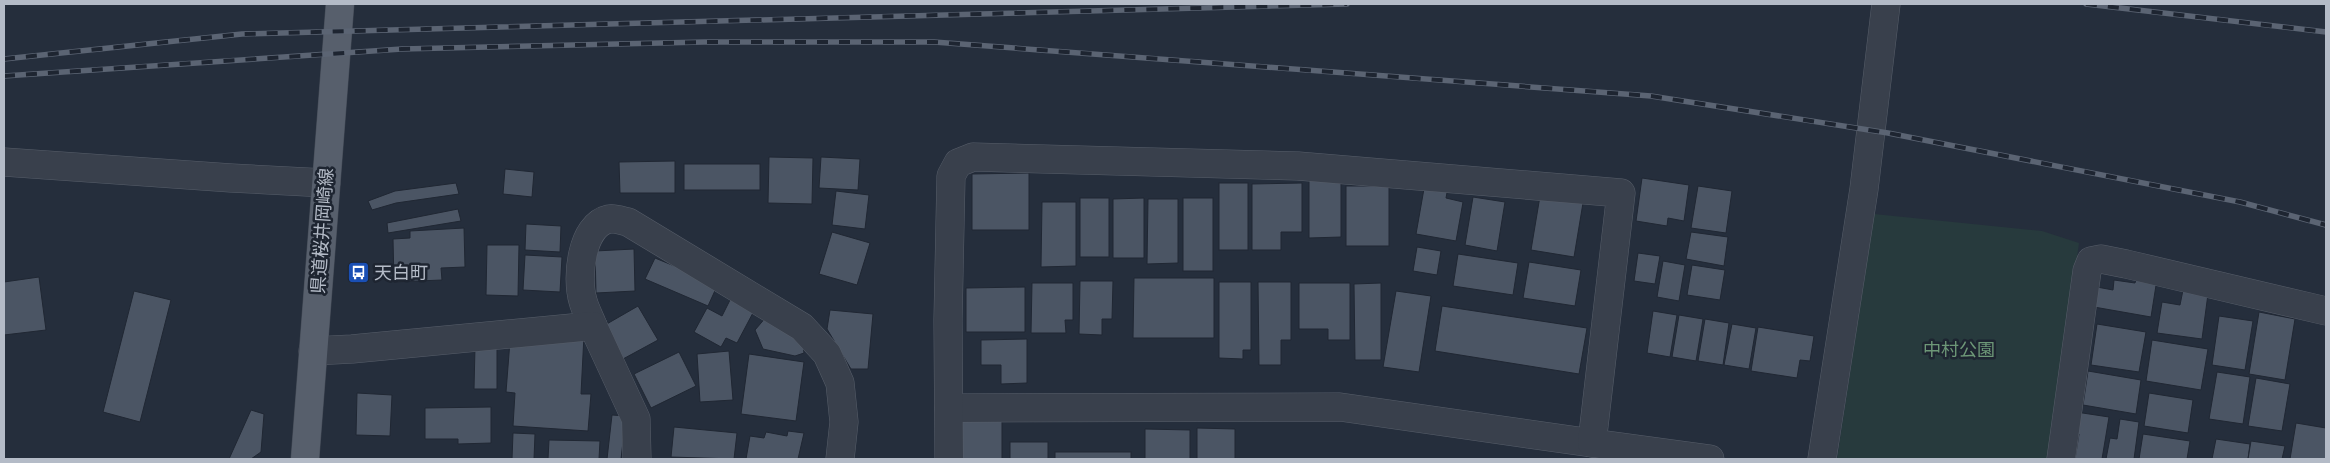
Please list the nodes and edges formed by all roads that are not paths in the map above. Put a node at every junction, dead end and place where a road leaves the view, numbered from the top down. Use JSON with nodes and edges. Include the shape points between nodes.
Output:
{"nodes":[{"id":1,"x":340,"y":4,"type":"edge"},
{"id":2,"x":1886,"y":4,"type":"edge"},
{"id":3,"x":4,"y":162,"type":"edge"},
{"id":4,"x":326,"y":182,"type":"junction"},
{"id":5,"x":2326,"y":311,"type":"edge"},
{"id":6,"x":593,"y":326,"type":"junction"},
{"id":7,"x":313,"y":351,"type":"junction"},
{"id":8,"x":949,"y":408,"type":"junction"},
{"id":9,"x":1592,"y":443,"type":"junction"},
{"id":10,"x":305,"y":459,"type":"edge"},
{"id":11,"x":637,"y":459,"type":"edge"},
{"id":12,"x":840,"y":459,"type":"edge"},
{"id":13,"x":949,"y":459,"type":"edge"},
{"id":14,"x":1710,"y":459,"type":"edge"},
{"id":15,"x":1822,"y":459,"type":"edge"},
{"id":16,"x":2061,"y":459,"type":"edge"}],
"edges":[{"from":1,"to":4,"type":"main road","name":"県道桜井岡崎線"},
{"from":2,"to":15,"type":"street","via":[[1864,189]]},
{"from":3,"to":4,"type":"street"},
{"from":4,"to":7,"type":"main road","name":"県道桜井岡崎線"},
{"from":5,"to":16,"type":"street","via":[[2126,264],[2101,259],[2091,261]]},
{"from":6,"to":7,"type":"street"},
{"from":6,"to":11,"type":"street","via":[[636,419]]},
{"from":6,"to":12,"type":"street","via":[[582,300],[580,281],[584,249],[595,226],[610,219],[628,222],[802,327],[827,354],[840,383],[844,422]]},
{"from":7,"to":10,"type":"main road","name":"県道桜井岡崎線"},
{"from":8,"to":9,"type":"street","via":[[1340,407]]},
{"from":8,"to":9,"type":"street","via":[[951,176],[958,163],[973,157],[1298,166],[1621,193]]},
{"from":8,"to":13,"type":"street"},
{"from":9,"to":14,"type":"street"}]}
